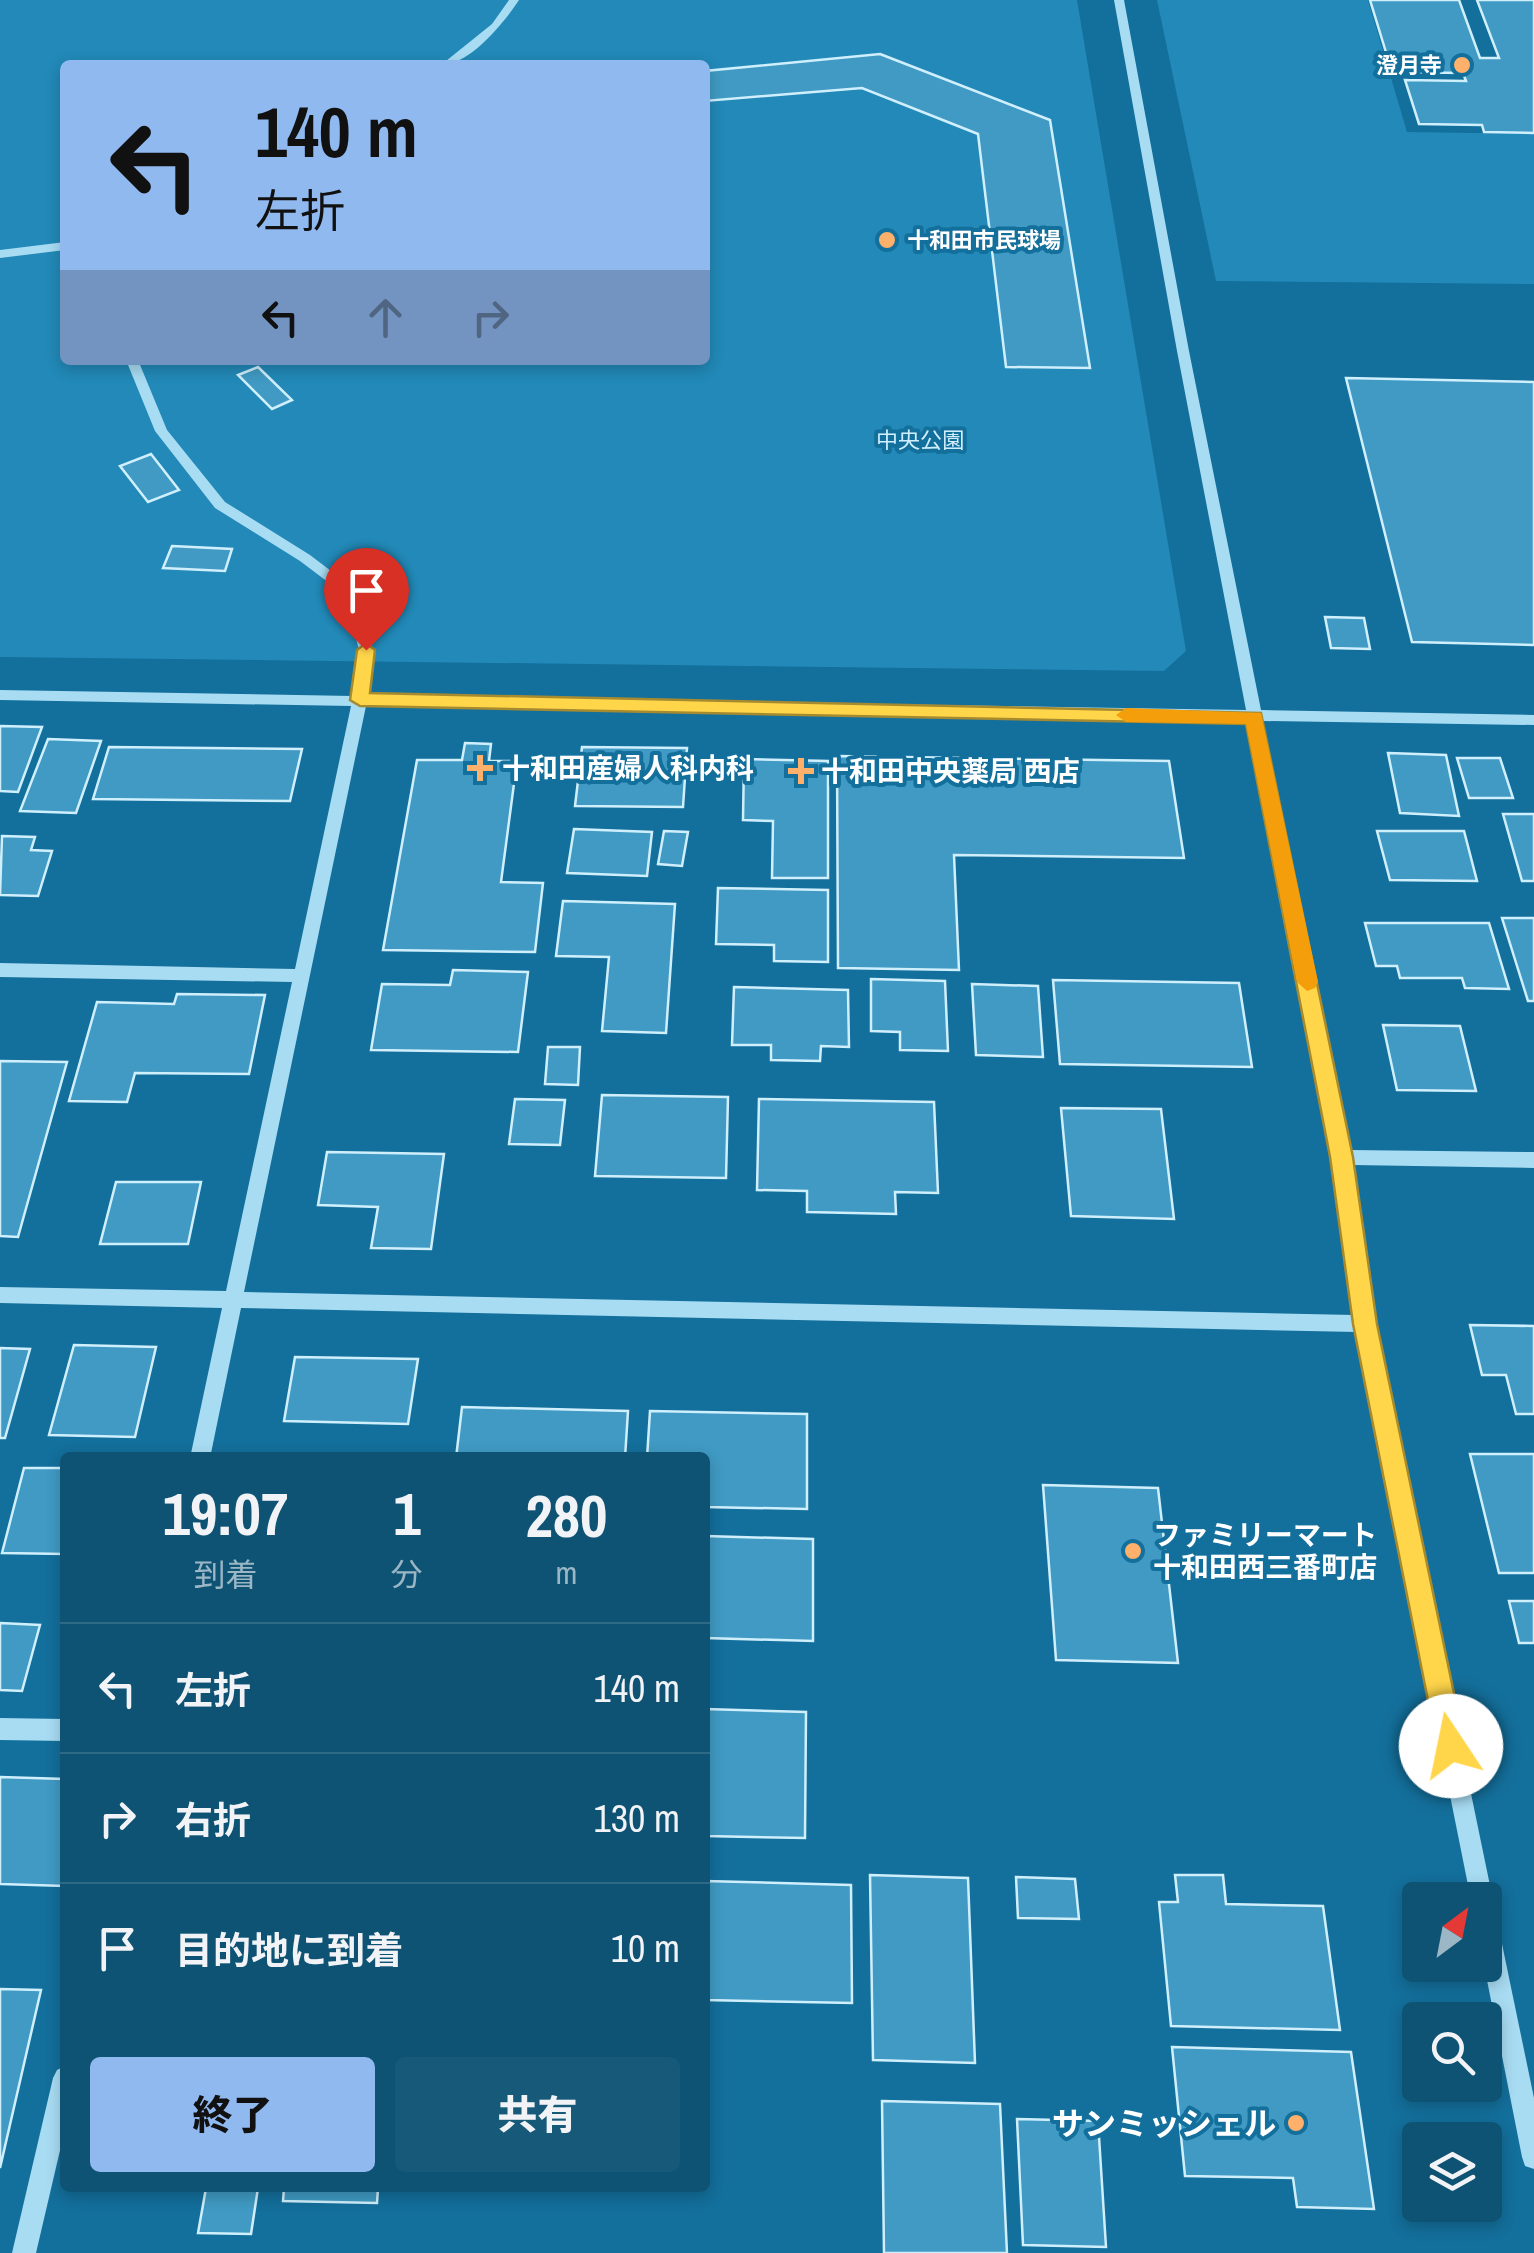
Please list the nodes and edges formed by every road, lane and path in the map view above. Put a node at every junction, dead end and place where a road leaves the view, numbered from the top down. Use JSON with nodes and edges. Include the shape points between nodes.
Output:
{"nodes":[{"id":1,"x":514,"y":0,"type":"edge"},
{"id":2,"x":1120,"y":0,"type":"edge"},
{"id":3,"x":452,"y":60,"type":"edge"},
{"id":4,"x":60,"y":247,"type":"edge"},
{"id":5,"x":0,"y":254,"type":"edge"},
{"id":6,"x":134,"y":365,"type":"edge"},
{"id":7,"x":0,"y":695,"type":"edge"},
{"id":8,"x":360,"y":700,"type":"junction"},
{"id":9,"x":1254,"y":718,"type":"junction"},
{"id":10,"x":1534,"y":720,"type":"edge"},
{"id":11,"x":0,"y":970,"type":"edge"},
{"id":12,"x":302,"y":976,"type":"junction"},
{"id":13,"x":1342,"y":1157,"type":"junction"},
{"id":14,"x":1534,"y":1160,"type":"edge"},
{"id":15,"x":0,"y":1295,"type":"edge"},
{"id":16,"x":232,"y":1298,"type":"junction"},
{"id":17,"x":1365,"y":1324,"type":"junction"},
{"id":18,"x":201,"y":1452,"type":"edge"},
{"id":19,"x":0,"y":1729,"type":"edge"},
{"id":20,"x":60,"y":1730,"type":"edge"},
{"id":21,"x":1478,"y":1882,"type":"edge"},
{"id":22,"x":1499,"y":1982,"type":"edge"},
{"id":23,"x":60,"y":2099,"type":"edge"},
{"id":24,"x":1534,"y":2157,"type":"edge"},
{"id":25,"x":24,"y":2253,"type":"edge"}],
"edges":[{"from":1,"to":3,"type":"street","via":[[496,26]]},
{"from":2,"to":9,"type":"street"},
{"from":4,"to":5,"type":"street"},
{"from":6,"to":8,"type":"street","via":[[161,431],[220,506],[351,594],[366,650]]},
{"from":7,"to":8,"type":"street"},
{"from":8,"to":9,"type":"street"},
{"from":8,"to":12,"type":"street"},
{"from":9,"to":10,"type":"street"},
{"from":9,"to":13,"type":"street"},
{"from":11,"to":12,"type":"street"},
{"from":12,"to":16,"type":"street"},
{"from":13,"to":14,"type":"street"},
{"from":13,"to":17,"type":"street"},
{"from":15,"to":16,"type":"street"},
{"from":16,"to":17,"type":"street"},
{"from":16,"to":18,"type":"street"},
{"from":17,"to":21,"type":"street"},
{"from":19,"to":20,"type":"street"},
{"from":22,"to":24,"type":"street"},
{"from":23,"to":25,"type":"street"}]}
